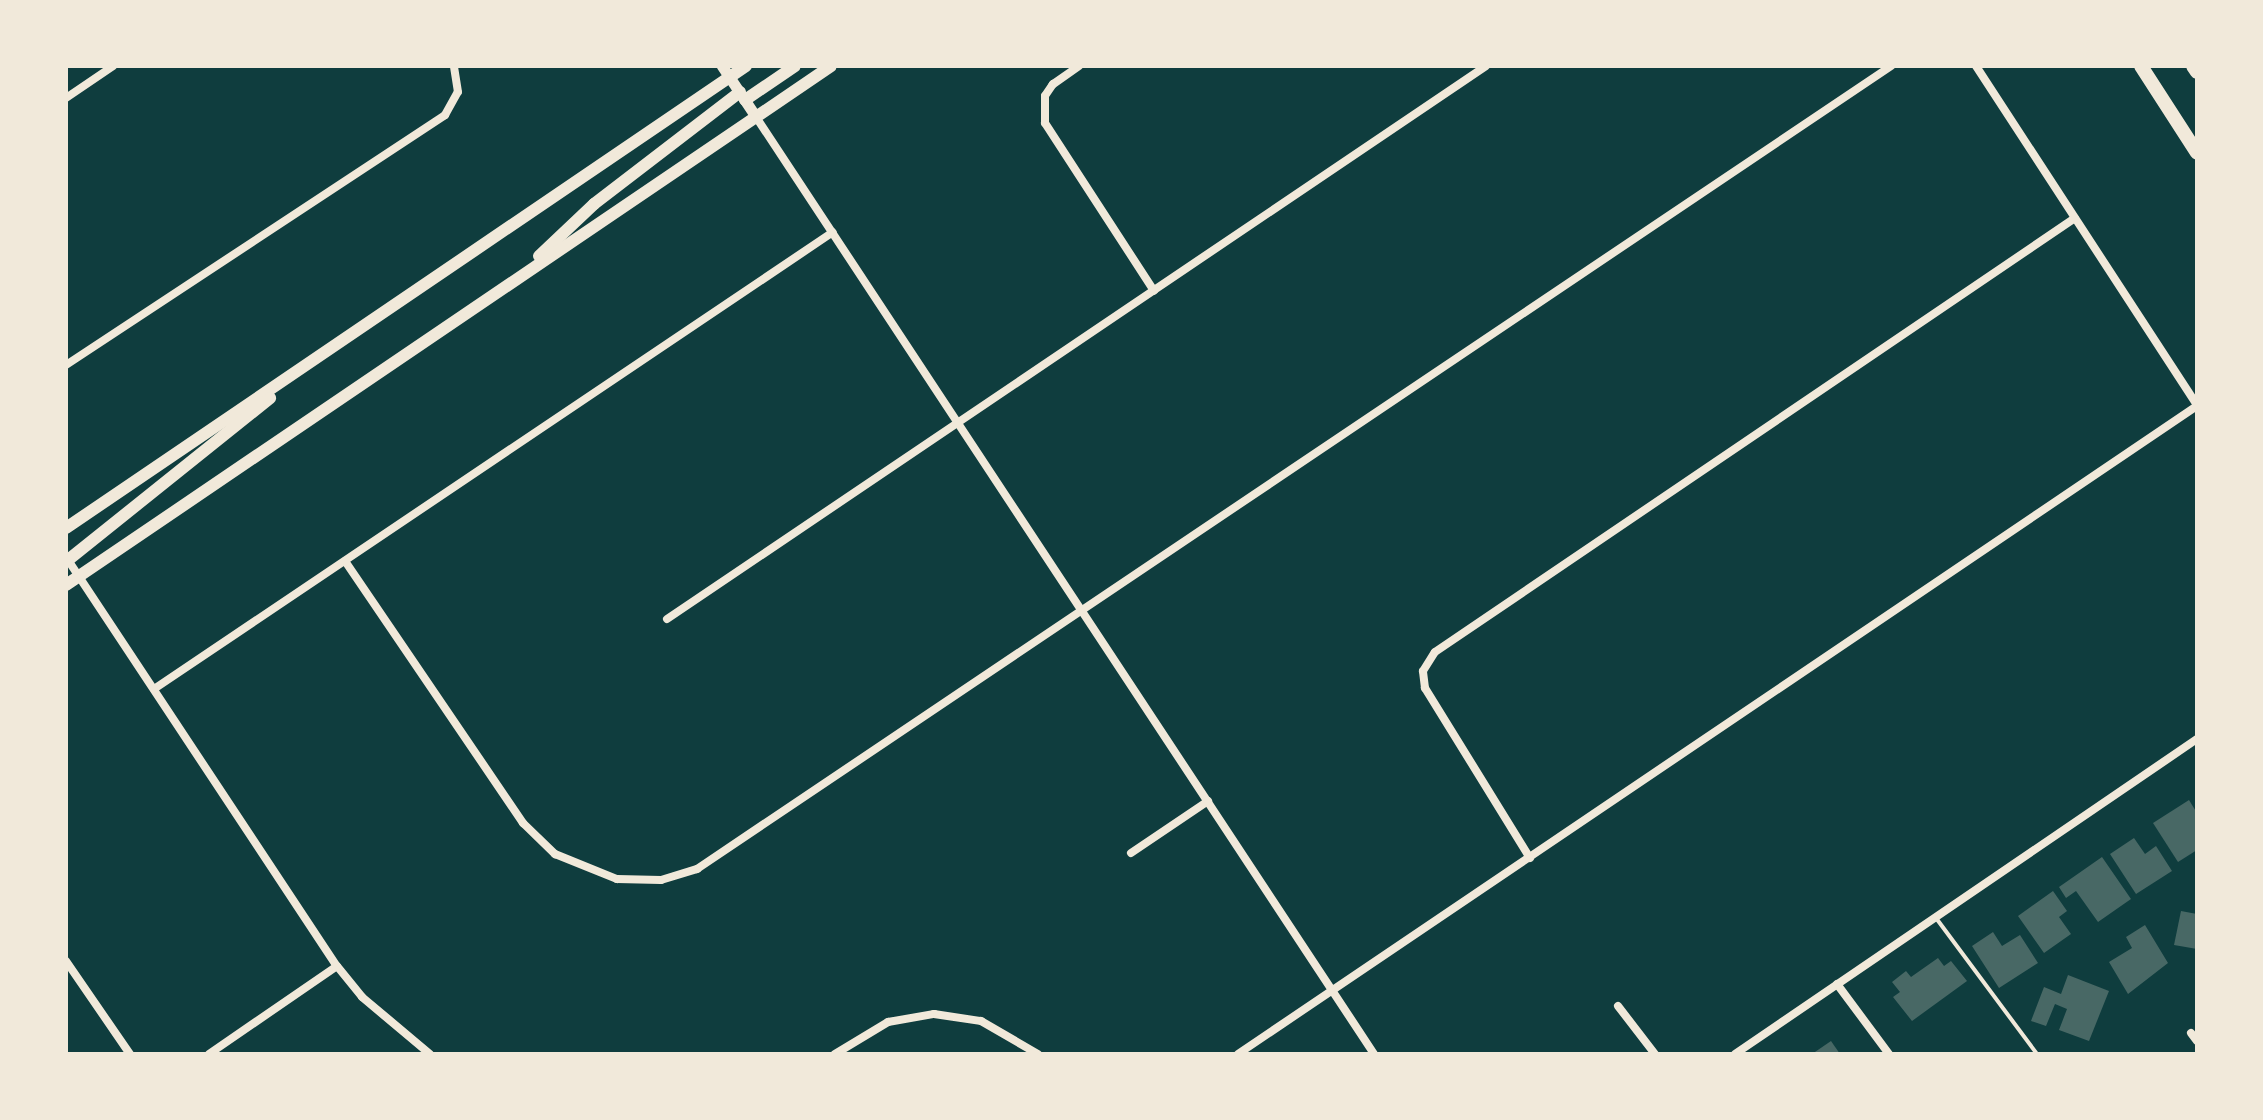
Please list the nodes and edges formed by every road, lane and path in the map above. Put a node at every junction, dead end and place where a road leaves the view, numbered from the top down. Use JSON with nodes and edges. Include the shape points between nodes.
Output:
{"nodes":[{"id":1,"x":113,"y":66,"type":"edge"},
{"id":2,"x":454,"y":66,"type":"edge"},
{"id":3,"x":746,"y":66,"type":"edge"},
{"id":4,"x":795,"y":66,"type":"edge"},
{"id":5,"x":831,"y":66,"type":"edge"},
{"id":6,"x":1079,"y":66,"type":"edge"},
{"id":7,"x":1486,"y":66,"type":"edge"},
{"id":8,"x":1891,"y":66,"type":"edge"},
{"id":9,"x":1976,"y":66,"type":"edge"},
{"id":10,"x":2141,"y":66,"type":"edge"},
{"id":11,"x":2193,"y":66,"type":"edge"},
{"id":12,"x":726,"y":72,"type":"edge"},
{"id":13,"x":2197,"y":72,"type":"edge"},
{"id":14,"x":743,"y":96,"type":"junction"},
{"id":15,"x":66,"y":98,"type":"edge"},
{"id":16,"x":756,"y":117,"type":"junction"},
{"id":17,"x":2197,"y":153,"type":"edge"},
{"id":18,"x":2075,"y":218,"type":"junction"},
{"id":19,"x":833,"y":232,"type":"junction"},
{"id":20,"x":514,"y":281,"type":"junction"},
{"id":21,"x":1154,"y":291,"type":"junction"},
{"id":22,"x":325,"y":353,"type":"junction"},
{"id":23,"x":66,"y":365,"type":"edge"},
{"id":24,"x":2197,"y":405,"type":"edge"},
{"id":25,"x":958,"y":422,"type":"junction"},
{"id":26,"x":66,"y":528,"type":"edge"},
{"id":27,"x":67,"y":559,"type":"edge"},
{"id":28,"x":345,"y":561,"type":"junction"},
{"id":29,"x":79,"y":576,"type":"junction"},
{"id":30,"x":66,"y":585,"type":"edge"},
{"id":31,"x":1082,"y":610,"type":"junction"},
{"id":32,"x":667,"y":619,"type":"dead end"},
{"id":33,"x":154,"y":689,"type":"junction"},
{"id":34,"x":2197,"y":739,"type":"edge"},
{"id":35,"x":1208,"y":801,"type":"junction"},
{"id":36,"x":1131,"y":853,"type":"dead end"},
{"id":37,"x":1530,"y":858,"type":"junction"},
{"id":38,"x":1936,"y":918,"type":"junction"},
{"id":39,"x":66,"y":961,"type":"edge"},
{"id":40,"x":337,"y":966,"type":"junction"},
{"id":41,"x":1837,"y":984,"type":"junction"},
{"id":42,"x":1333,"y":991,"type":"junction"},
{"id":43,"x":1618,"y":1006,"type":"dead end"},
{"id":44,"x":130,"y":1054,"type":"edge"},
{"id":45,"x":209,"y":1054,"type":"edge"},
{"id":46,"x":430,"y":1054,"type":"edge"},
{"id":47,"x":835,"y":1054,"type":"edge"},
{"id":48,"x":1038,"y":1054,"type":"edge"},
{"id":49,"x":1238,"y":1054,"type":"edge"},
{"id":50,"x":1374,"y":1054,"type":"edge"},
{"id":51,"x":1655,"y":1054,"type":"edge"},
{"id":52,"x":1735,"y":1054,"type":"edge"},
{"id":53,"x":1889,"y":1054,"type":"edge"},
{"id":54,"x":2037,"y":1054,"type":"edge"}],
"edges":[{"from":1,"to":15,"type":"street"},
{"from":2,"to":23,"type":"street","via":[[458,92],[445,115]]},
{"from":3,"to":12,"type":"main road"},
{"from":4,"to":14,"type":"main road"},
{"from":5,"to":16,"type":"main road"},
{"from":6,"to":21,"type":"street","via":[[1045,96],[1045,123]]},
{"from":7,"to":21,"type":"street"},
{"from":8,"to":31,"type":"street"},
{"from":9,"to":18,"type":"street"},
{"from":10,"to":17,"type":"main road"},
{"from":11,"to":13,"type":"main road"},
{"from":12,"to":14,"type":"street"},
{"from":12,"to":22,"type":"main road"},
{"from":14,"to":16,"type":"street"},
{"from":14,"to":20,"type":"main road","via":[[594,204]]},
{"from":16,"to":19,"type":"street"},
{"from":16,"to":20,"type":"main road"},
{"from":18,"to":24,"type":"street"},
{"from":18,"to":37,"type":"street","via":[[1435,652],[1423,671],[1425,688]]},
{"from":19,"to":25,"type":"street"},
{"from":19,"to":28,"type":"street"},
{"from":20,"to":29,"type":"main road"},
{"from":21,"to":25,"type":"street"},
{"from":22,"to":26,"type":"main road"},
{"from":22,"to":27,"type":"main road"},
{"from":24,"to":37,"type":"street"},
{"from":25,"to":31,"type":"street"},
{"from":25,"to":32,"type":"street"},
{"from":27,"to":29,"type":"street"},
{"from":28,"to":31,"type":"street","via":[[523,823],[555,854],[617,879],[661,880],[697,869]]},
{"from":28,"to":33,"type":"street"},
{"from":29,"to":30,"type":"main road"},
{"from":29,"to":33,"type":"street"},
{"from":31,"to":35,"type":"street"},
{"from":33,"to":40,"type":"street"},
{"from":34,"to":38,"type":"street"},
{"from":35,"to":36,"type":"street"},
{"from":35,"to":42,"type":"street"},
{"from":37,"to":42,"type":"street"},
{"from":38,"to":41,"type":"street"},
{"from":38,"to":54,"type":"lane"},
{"from":39,"to":44,"type":"street"},
{"from":40,"to":45,"type":"street"},
{"from":40,"to":46,"type":"street","via":[[362,997]]},
{"from":41,"to":52,"type":"street"},
{"from":41,"to":53,"type":"street"},
{"from":42,"to":49,"type":"street"},
{"from":42,"to":50,"type":"street"},
{"from":43,"to":51,"type":"street"},
{"from":47,"to":48,"type":"street","via":[[888,1022],[934,1014],[981,1021]]}]}
